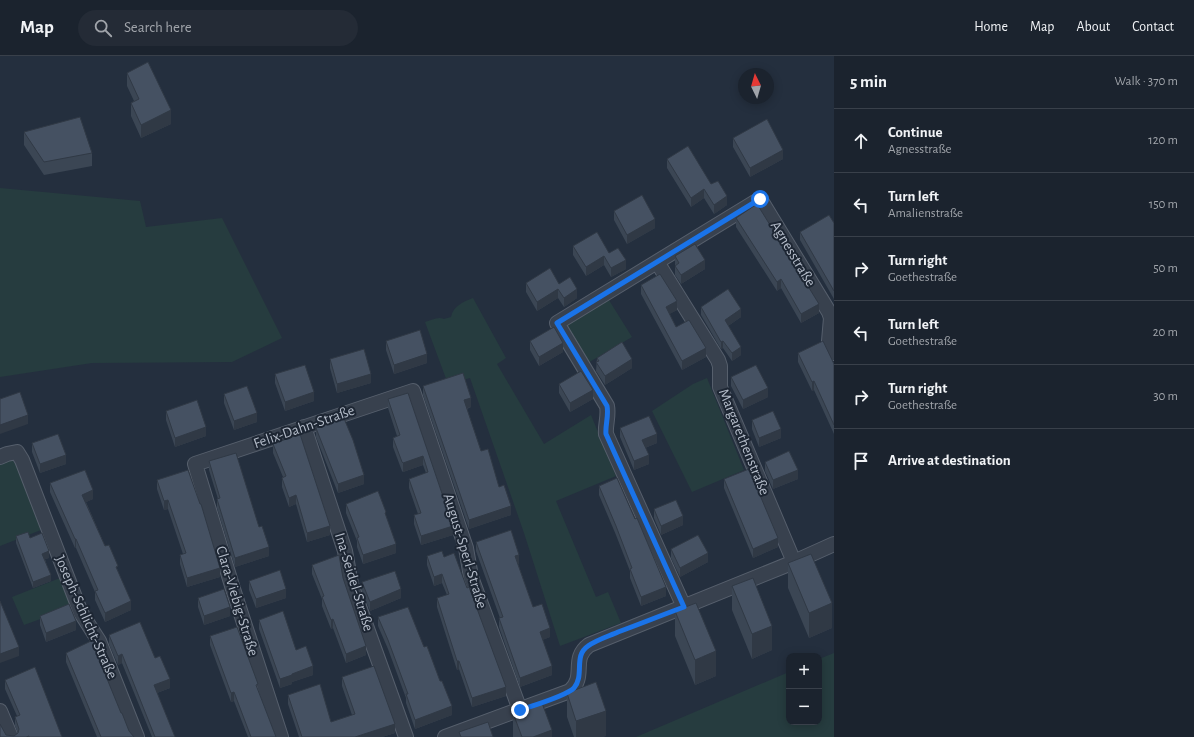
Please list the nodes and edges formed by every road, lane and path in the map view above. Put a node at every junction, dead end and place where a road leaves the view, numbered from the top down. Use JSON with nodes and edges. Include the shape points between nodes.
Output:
{"nodes":[{"id":1,"x":657,"y":262,"type":"junction"},
{"id":2,"x":834,"y":353,"type":"edge"},
{"id":3,"x":413,"y":391,"type":"joint"},
{"id":4,"x":304,"y":427,"type":"junction"},
{"id":5,"x":0,"y":457,"type":"edge"},
{"id":6,"x":195,"y":464,"type":"joint"},
{"id":7,"x":834,"y":544,"type":"edge"},
{"id":8,"x":794,"y":562,"type":"junction"},
{"id":9,"x":684,"y":607,"type":"junction"},
{"id":10,"x":520,"y":710,"type":"junction"},
{"id":11,"x":0,"y":711,"type":"edge"},
{"id":12,"x":11,"y":737,"type":"edge"},
{"id":13,"x":137,"y":737,"type":"edge"},
{"id":14,"x":281,"y":737,"type":"edge"},
{"id":15,"x":406,"y":737,"type":"edge"},
{"id":16,"x":445,"y":737,"type":"edge"}],
"edges":[{"from":1,"to":2,"type":"street","name":"Agnesstraße","via":[[760,199],[829,312],[829,341]]},
{"from":1,"to":8,"type":"street","name":"Margarethenstraße","via":[[718,360],[720,387]]},
{"from":1,"to":9,"type":"street","name":"Agnesstraße","via":[[557,323],[607,406],[606,434]]},
{"from":3,"to":4,"type":"street","name":"Felix-Dahn-Straße"},
{"from":3,"to":10,"type":"street","name":"August-Sperl-Straße","via":[[466,548],[472,577]]},
{"from":4,"to":6,"type":"street","name":"Felix-Dahn-Straße"},
{"from":4,"to":15,"type":"street","name":"Ina-Seidel-Straße","via":[[345,551],[351,584]]},
{"from":5,"to":13,"type":"street","name":"Joseph-Schlicht-Straße","via":[[17,452],[22,460],[81,613],[99,641]]},
{"from":6,"to":14,"type":"street","name":"Clara-Viebig-Straße","via":[[232,589]]},
{"from":7,"to":8,"type":"street"},
{"from":8,"to":9,"type":"street"},
{"from":9,"to":10,"type":"street","via":[[588,646],[582,652],[579,675],[570,691]]},
{"from":10,"to":16,"type":"street"},
{"from":11,"to":12,"type":"street"}]}
